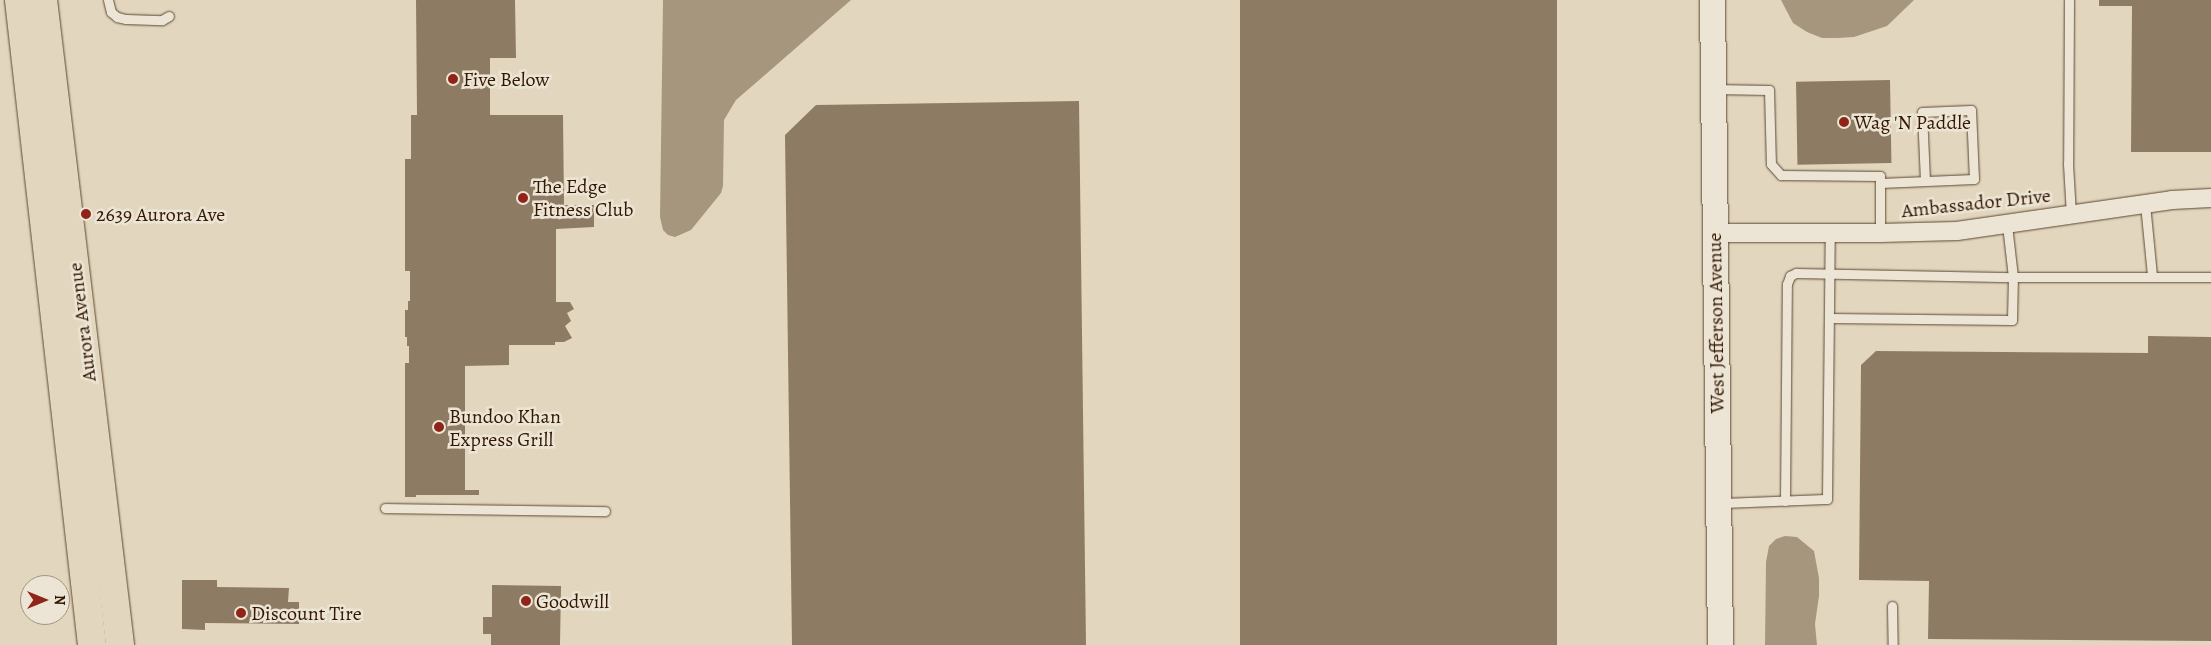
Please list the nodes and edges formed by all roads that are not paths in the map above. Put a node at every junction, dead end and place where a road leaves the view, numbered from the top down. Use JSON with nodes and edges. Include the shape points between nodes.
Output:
{"nodes":[{"id":1,"x":19,"y":0,"type":"edge"},
{"id":2,"x":43,"y":0,"type":"edge"},
{"id":3,"x":108,"y":0,"type":"edge"},
{"id":4,"x":1712,"y":0,"type":"edge"},
{"id":5,"x":2069,"y":0,"type":"edge"},
{"id":6,"x":169,"y":16,"type":"dead end"},
{"id":7,"x":1713,"y":89,"type":"junction"},
{"id":8,"x":1925,"y":182,"type":"junction"},
{"id":9,"x":1880,"y":184,"type":"junction"},
{"id":10,"x":2211,"y":198,"type":"edge"},
{"id":11,"x":2145,"y":204,"type":"junction"},
{"id":12,"x":2071,"y":214,"type":"junction"},
{"id":13,"x":2006,"y":225,"type":"junction"},
{"id":14,"x":1715,"y":233,"type":"junction"},
{"id":15,"x":1830,"y":233,"type":"junction"},
{"id":16,"x":1880,"y":233,"type":"junction"},
{"id":17,"x":1830,"y":273,"type":"junction"},
{"id":18,"x":2152,"y":276,"type":"junction"},
{"id":19,"x":2211,"y":277,"type":"edge"},
{"id":20,"x":2013,"y":278,"type":"junction"},
{"id":21,"x":1829,"y":318,"type":"junction"},
{"id":22,"x":1785,"y":501,"type":"junction"},
{"id":23,"x":1718,"y":503,"type":"junction"},
{"id":24,"x":384,"y":508,"type":"dead end"},
{"id":25,"x":605,"y":511,"type":"dead end"},
{"id":26,"x":1892,"y":606,"type":"dead end"},
{"id":27,"x":92,"y":645,"type":"edge"},
{"id":28,"x":120,"y":645,"type":"edge"},
{"id":29,"x":1720,"y":645,"type":"edge"},
{"id":30,"x":1893,"y":645,"type":"edge"}],
"edges":[{"from":1,"to":27,"type":"main road","name":"Aurora Avenue"},
{"from":2,"to":28,"type":"main road","name":"Aurora Avenue"},
{"from":3,"to":6,"type":"lane","via":[[111,12],[126,20],[162,20]]},
{"from":4,"to":7,"type":"street","name":"West Jefferson Avenue"},
{"from":5,"to":12,"type":"lane","via":[[2068,164]]},
{"from":7,"to":9,"type":"lane","via":[[1769,90],[1771,164],[1781,175],[1880,176]]},
{"from":7,"to":14,"type":"street","name":"West Jefferson Avenue"},
{"from":8,"to":8,"type":"lane","via":[[1974,179],[1971,110],[1922,112]]},
{"from":8,"to":9,"type":"lane"},
{"from":9,"to":16,"type":"lane"},
{"from":10,"to":11,"type":"street","name":"Ambassador Drive"},
{"from":11,"to":12,"type":"street","name":"Ambassador Drive"},
{"from":11,"to":18,"type":"lane"},
{"from":12,"to":13,"type":"street","name":"Ambassador Drive"},
{"from":13,"to":16,"type":"street","name":"Ambassador Drive"},
{"from":13,"to":20,"type":"lane"},
{"from":14,"to":15,"type":"street","name":"Ambassador Drive"},
{"from":14,"to":23,"type":"street","name":"West Jefferson Avenue"},
{"from":15,"to":16,"type":"street","name":"Ambassador Drive"},
{"from":15,"to":17,"type":"lane"},
{"from":17,"to":20,"type":"lane"},
{"from":17,"to":21,"type":"lane"},
{"from":17,"to":22,"type":"lane","via":[[1796,273],[1790,276],[1787,284]]},
{"from":18,"to":19,"type":"lane"},
{"from":18,"to":20,"type":"lane"},
{"from":20,"to":21,"type":"lane","via":[[2012,320]]},
{"from":21,"to":22,"type":"lane","via":[[1827,500]]},
{"from":22,"to":23,"type":"lane"},
{"from":23,"to":29,"type":"street","name":"West Jefferson Avenue"},
{"from":24,"to":25,"type":"lane"},
{"from":26,"to":30,"type":"lane"}]}
